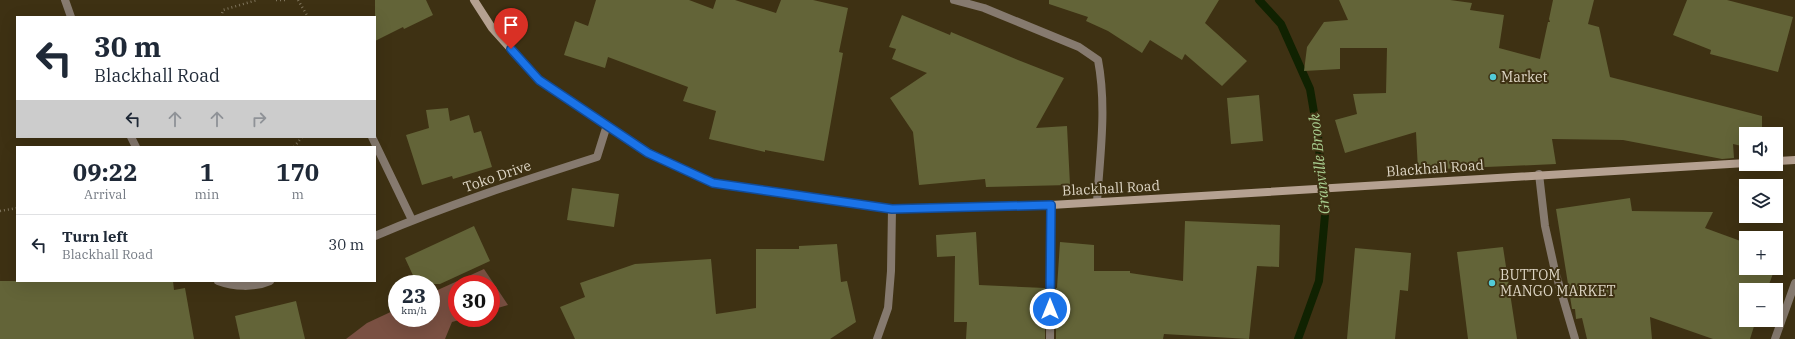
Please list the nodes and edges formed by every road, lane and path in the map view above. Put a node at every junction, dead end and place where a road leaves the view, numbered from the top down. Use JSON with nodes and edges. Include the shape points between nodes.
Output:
{"nodes":[{"id":1,"x":65,"y":0,"type":"edge"},
{"id":2,"x":257,"y":0,"type":"edge"},
{"id":3,"x":276,"y":0,"type":"edge"},
{"id":4,"x":288,"y":0,"type":"edge"},
{"id":5,"x":298,"y":0,"type":"edge"},
{"id":6,"x":474,"y":0,"type":"edge"},
{"id":7,"x":954,"y":0,"type":"edge"},
{"id":8,"x":71,"y":16,"type":"edge"},
{"id":9,"x":221,"y":16,"type":"edge"},
{"id":10,"x":307,"y":16,"type":"edge"},
{"id":11,"x":607,"y":125,"type":"junction"},
{"id":12,"x":301,"y":138,"type":"edge"},
{"id":13,"x":372,"y":138,"type":"edge"},
{"id":14,"x":295,"y":146,"type":"edge"},
{"id":15,"x":1795,"y":160,"type":"edge"},
{"id":16,"x":1783,"y":161,"type":"edge"},
{"id":17,"x":1739,"y":163,"type":"edge"},
{"id":18,"x":1539,"y":174,"type":"junction"},
{"id":19,"x":1097,"y":202,"type":"junction"},
{"id":20,"x":1051,"y":205,"type":"junction"},
{"id":21,"x":16,"y":208,"type":"edge"},
{"id":22,"x":892,"y":209,"type":"junction"},
{"id":23,"x":0,"y":210,"type":"edge"},
{"id":24,"x":412,"y":220,"type":"junction"},
{"id":25,"x":376,"y":236,"type":"edge"},
{"id":26,"x":221,"y":282,"type":"edge"},
{"id":27,"x":268,"y":282,"type":"edge"},
{"id":28,"x":1795,"y":283,"type":"edge"},
{"id":29,"x":877,"y":339,"type":"edge"},
{"id":30,"x":1050,"y":339,"type":"edge"},
{"id":31,"x":1575,"y":339,"type":"edge"},
{"id":32,"x":1775,"y":339,"type":"edge"}],
"edges":[{"from":1,"to":8,"type":"street"},
{"from":2,"to":9,"type":"path","via":[[223,10]]},
{"from":3,"to":4,"type":"path"},
{"from":5,"to":10,"type":"path"},
{"from":6,"to":11,"type":"main road","name":"Blackhall Road","via":[[492,28],[539,80]]},
{"from":7,"to":19,"type":"street","via":[[984,8],[1079,47],[1098,60],[1103,104]]},
{"from":11,"to":22,"type":"main road","name":"Blackhall Road","via":[[648,153],[713,183]]},
{"from":11,"to":24,"type":"street","name":"Toko Drive","via":[[597,157]]},
{"from":12,"to":14,"type":"path"},
{"from":13,"to":24,"type":"street"},
{"from":15,"to":16,"type":"main road"},
{"from":17,"to":18,"type":"main road","name":"Blackhall Road"},
{"from":18,"to":19,"type":"main road","name":"Blackhall Road"},
{"from":18,"to":31,"type":"street","via":[[1545,226]]},
{"from":19,"to":20,"type":"main road","name":"Blackhall Road"},
{"from":20,"to":22,"type":"main road","name":"Blackhall Road"},
{"from":20,"to":30,"type":"street"},
{"from":21,"to":23,"type":"path"},
{"from":22,"to":29,"type":"street","via":[[888,308]]},
{"from":24,"to":25,"type":"street","name":"Toko Drive"},
{"from":26,"to":27,"type":"street","via":[[258,286]]},
{"from":28,"to":32,"type":"street"}]}
